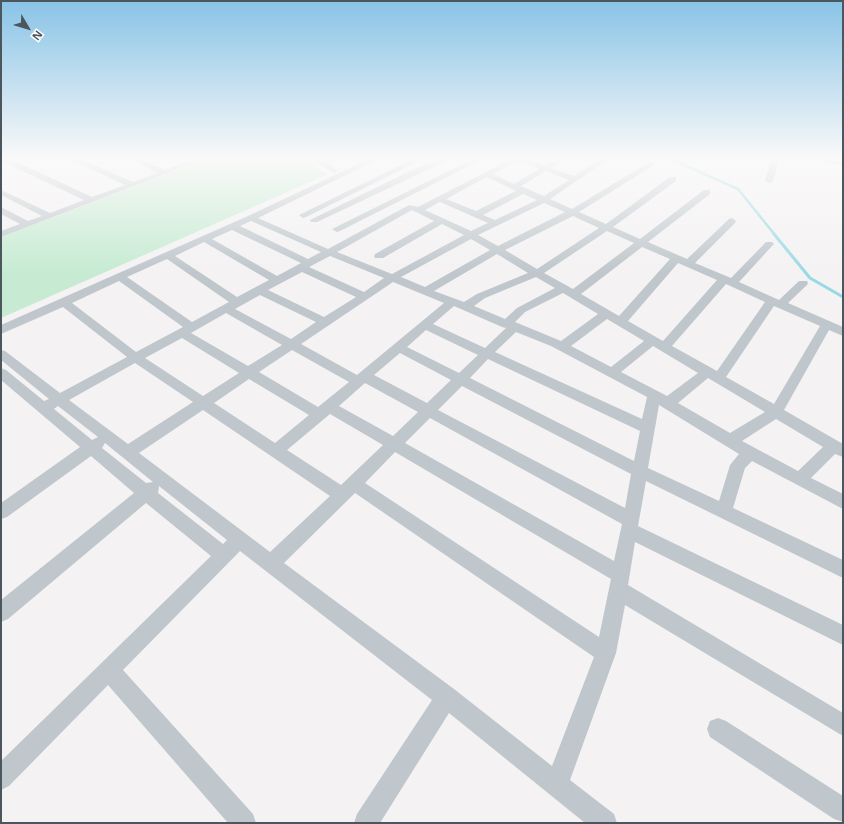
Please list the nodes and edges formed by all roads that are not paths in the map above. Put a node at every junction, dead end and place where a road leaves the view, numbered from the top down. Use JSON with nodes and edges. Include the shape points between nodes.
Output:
{"nodes":[{"id":1,"x":8,"y":195,"type":"edge"},
{"id":2,"x":82,"y":195,"type":"edge"},
{"id":3,"x":104,"y":195,"type":"edge"},
{"id":4,"x":299,"y":195,"type":"edge"},
{"id":5,"x":327,"y":195,"type":"edge"},
{"id":6,"x":344,"y":195,"type":"edge"},
{"id":7,"x":366,"y":195,"type":"edge"},
{"id":8,"x":405,"y":195,"type":"edge"},
{"id":9,"x":447,"y":195,"type":"edge"},
{"id":10,"x":508,"y":195,"type":"edge"},
{"id":11,"x":533,"y":195,"type":"edge"},
{"id":12,"x":550,"y":195,"type":"edge"},
{"id":13,"x":599,"y":195,"type":"edge"},
{"id":14,"x":650,"y":195,"type":"edge"},
{"id":15,"x":702,"y":195,"type":"edge"},
{"id":16,"x":440,"y":199,"type":"junction"},
{"id":17,"x":92,"y":200,"type":"junction"},
{"id":18,"x":544,"y":200,"type":"junction"},
{"id":19,"x":279,"y":205,"type":"junction"},
{"id":20,"x":289,"y":209,"type":"dead end"},
{"id":21,"x":1,"y":210,"type":"edge"},
{"id":22,"x":418,"y":210,"type":"junction"},
{"id":23,"x":573,"y":212,"type":"junction"},
{"id":24,"x":303,"y":215,"type":"junction"},
{"id":25,"x":476,"y":215,"type":"junction"},
{"id":26,"x":49,"y":216,"type":"junction"},
{"id":27,"x":251,"y":218,"type":"junction"},
{"id":28,"x":314,"y":220,"type":"junction"},
{"id":29,"x":441,"y":221,"type":"junction"},
{"id":30,"x":732,"y":221,"type":"dead end"},
{"id":31,"x":27,"y":224,"type":"junction"},
{"id":32,"x":495,"y":224,"type":"junction"},
{"id":33,"x":232,"y":226,"type":"junction"},
{"id":34,"x":607,"y":227,"type":"junction"},
{"id":35,"x":337,"y":229,"type":"junction"},
{"id":36,"x":1,"y":234,"type":"edge"},
{"id":37,"x":472,"y":235,"type":"junction"},
{"id":38,"x":356,"y":237,"type":"junction"},
{"id":39,"x":205,"y":239,"type":"junction"},
{"id":40,"x":641,"y":242,"type":"junction"},
{"id":41,"x":769,"y":244,"type":"dead end"},
{"id":42,"x":498,"y":250,"type":"junction"},
{"id":43,"x":328,"y":252,"type":"junction"},
{"id":44,"x":168,"y":255,"type":"junction"},
{"id":45,"x":379,"y":256,"type":"dead end"},
{"id":46,"x":676,"y":259,"type":"junction"},
{"id":47,"x":688,"y":264,"type":"junction"},
{"id":48,"x":304,"y":265,"type":"junction"},
{"id":49,"x":537,"y":273,"type":"junction"},
{"id":50,"x":120,"y":277,"type":"junction"},
{"id":51,"x":392,"y":278,"type":"junction"},
{"id":52,"x":277,"y":280,"type":"junction"},
{"id":53,"x":727,"y":282,"type":"junction"},
{"id":54,"x":804,"y":283,"type":"dead end"},
{"id":55,"x":259,"y":290,"type":"junction"},
{"id":56,"x":426,"y":291,"type":"junction"},
{"id":57,"x":569,"y":291,"type":"junction"},
{"id":58,"x":364,"y":296,"type":"junction"},
{"id":59,"x":64,"y":302,"type":"junction"},
{"id":60,"x":237,"y":302,"type":"junction"},
{"id":61,"x":452,"y":302,"type":"junction"},
{"id":62,"x":776,"y":303,"type":"junction"},
{"id":63,"x":465,"y":307,"type":"junction"},
{"id":64,"x":225,"y":308,"type":"junction"},
{"id":65,"x":607,"y":313,"type":"junction"},
{"id":66,"x":843,"y":319,"type":"edge"},
{"id":67,"x":621,"y":321,"type":"junction"},
{"id":68,"x":325,"y":322,"type":"junction"},
{"id":69,"x":425,"y":325,"type":"junction"},
{"id":70,"x":510,"y":325,"type":"junction"},
{"id":71,"x":835,"y":329,"type":"edge"},
{"id":72,"x":1,"y":330,"type":"edge"},
{"id":73,"x":186,"y":330,"type":"junction"},
{"id":74,"x":653,"y":340,"type":"junction"},
{"id":75,"x":291,"y":344,"type":"junction"},
{"id":76,"x":398,"y":347,"type":"junction"},
{"id":77,"x":562,"y":347,"type":"junction"},
{"id":78,"x":665,"y":347,"type":"junction"},
{"id":79,"x":1,"y":354,"type":"edge"},
{"id":80,"x":487,"y":354,"type":"junction"},
{"id":81,"x":135,"y":357,"type":"junction"},
{"id":82,"x":1,"y":373,"type":"edge"},
{"id":83,"x":248,"y":373,"type":"junction"},
{"id":84,"x":612,"y":373,"type":"junction"},
{"id":85,"x":713,"y":375,"type":"junction"},
{"id":86,"x":361,"y":378,"type":"junction"},
{"id":87,"x":460,"y":380,"type":"junction"},
{"id":88,"x":58,"y":399,"type":"junction"},
{"id":89,"x":661,"y":399,"type":"junction"},
{"id":90,"x":204,"y":402,"type":"junction"},
{"id":91,"x":43,"y":408,"type":"junction"},
{"id":92,"x":323,"y":410,"type":"junction"},
{"id":93,"x":428,"y":411,"type":"junction"},
{"id":94,"x":776,"y":412,"type":"junction"},
{"id":95,"x":648,"y":428,"type":"junction"},
{"id":96,"x":106,"y":437,"type":"junction"},
{"id":97,"x":730,"y":441,"type":"junction"},
{"id":98,"x":394,"y":444,"type":"junction"},
{"id":99,"x":92,"y":448,"type":"junction"},
{"id":100,"x":839,"y":448,"type":"edge"},
{"id":101,"x":276,"y":450,"type":"junction"},
{"id":102,"x":127,"y":453,"type":"junction"},
{"id":103,"x":750,"y":453,"type":"junction"},
{"id":104,"x":640,"y":471,"type":"junction"},
{"id":105,"x":161,"y":480,"type":"junction"},
{"id":106,"x":800,"y":480,"type":"junction"},
{"id":107,"x":348,"y":489,"type":"junction"},
{"id":108,"x":146,"y":493,"type":"junction"},
{"id":109,"x":843,"y":502,"type":"edge"},
{"id":110,"x":1,"y":512,"type":"edge"},
{"id":111,"x":724,"y":512,"type":"junction"},
{"id":112,"x":630,"y":525,"type":"junction"},
{"id":113,"x":239,"y":540,"type":"junction"},
{"id":114,"x":224,"y":555,"type":"junction"},
{"id":115,"x":271,"y":564,"type":"junction"},
{"id":116,"x":843,"y":569,"type":"edge"},
{"id":117,"x":619,"y":582,"type":"junction"},
{"id":118,"x":1,"y":612,"type":"edge"},
{"id":119,"x":843,"y":635,"type":"edge"},
{"id":120,"x":606,"y":653,"type":"junction"},
{"id":121,"x":109,"y":670,"type":"junction"},
{"id":122,"x":446,"y":696,"type":"junction"},
{"id":123,"x":843,"y":725,"type":"edge"},
{"id":124,"x":718,"y":729,"type":"dead end"},
{"id":125,"x":1,"y":778,"type":"edge"},
{"id":126,"x":556,"y":785,"type":"junction"},
{"id":127,"x":843,"y":810,"type":"edge"},
{"id":128,"x":244,"y":823,"type":"edge"},
{"id":129,"x":366,"y":823,"type":"edge"},
{"id":130,"x":605,"y":823,"type":"edge"}],
"edges":[{"from":1,"to":26,"type":"street"},
{"from":2,"to":17,"type":"street"},
{"from":3,"to":17,"type":"street"},
{"from":4,"to":19,"type":"street"},
{"from":5,"to":24,"type":"street","via":[[294,211]]},
{"from":6,"to":24,"type":"street"},
{"from":7,"to":28,"type":"street"},
{"from":8,"to":35,"type":"street"},
{"from":9,"to":16,"type":"street"},
{"from":10,"to":25,"type":"street"},
{"from":11,"to":18,"type":"street"},
{"from":12,"to":18,"type":"street"},
{"from":13,"to":23,"type":"street"},
{"from":14,"to":34,"type":"street"},
{"from":15,"to":40,"type":"street"},
{"from":16,"to":22,"type":"street"},
{"from":16,"to":25,"type":"street"},
{"from":17,"to":26,"type":"street"},
{"from":18,"to":23,"type":"street"},
{"from":18,"to":32,"type":"street"},
{"from":19,"to":20,"type":"street"},
{"from":19,"to":27,"type":"street"},
{"from":21,"to":31,"type":"street"},
{"from":22,"to":29,"type":"street"},
{"from":22,"to":38,"type":"street","via":[[412,207]]},
{"from":23,"to":34,"type":"street"},
{"from":23,"to":42,"type":"street"},
{"from":24,"to":28,"type":"street"},
{"from":25,"to":32,"type":"street"},
{"from":26,"to":31,"type":"street"},
{"from":27,"to":33,"type":"street"},
{"from":27,"to":43,"type":"street"},
{"from":28,"to":35,"type":"street"},
{"from":29,"to":37,"type":"street"},
{"from":29,"to":45,"type":"street"},
{"from":30,"to":47,"type":"street"},
{"from":31,"to":36,"type":"street"},
{"from":32,"to":37,"type":"street"},
{"from":33,"to":39,"type":"street"},
{"from":33,"to":48,"type":"street"},
{"from":34,"to":40,"type":"street"},
{"from":34,"to":49,"type":"street"},
{"from":35,"to":38,"type":"street"},
{"from":37,"to":42,"type":"street"},
{"from":37,"to":51,"type":"street"},
{"from":38,"to":43,"type":"street"},
{"from":39,"to":44,"type":"street"},
{"from":39,"to":52,"type":"street"},
{"from":40,"to":46,"type":"street"},
{"from":40,"to":57,"type":"street"},
{"from":41,"to":53,"type":"street"},
{"from":42,"to":49,"type":"street"},
{"from":42,"to":56,"type":"street"},
{"from":43,"to":48,"type":"street"},
{"from":43,"to":51,"type":"street"},
{"from":44,"to":50,"type":"street"},
{"from":44,"to":60,"type":"street"},
{"from":46,"to":47,"type":"street"},
{"from":46,"to":67,"type":"street"},
{"from":47,"to":53,"type":"street"},
{"from":48,"to":52,"type":"street"},
{"from":48,"to":58,"type":"street"},
{"from":49,"to":57,"type":"street"},
{"from":49,"to":63,"type":"street","via":[[481,296]]},
{"from":50,"to":59,"type":"street"},
{"from":50,"to":73,"type":"street"},
{"from":51,"to":56,"type":"street"},
{"from":51,"to":58,"type":"street"},
{"from":52,"to":55,"type":"street"},
{"from":53,"to":62,"type":"street"},
{"from":53,"to":78,"type":"street"},
{"from":54,"to":62,"type":"street"},
{"from":55,"to":60,"type":"street"},
{"from":55,"to":68,"type":"street"},
{"from":56,"to":61,"type":"street"},
{"from":57,"to":65,"type":"street"},
{"from":57,"to":70,"type":"street","via":[[521,310]]},
{"from":58,"to":68,"type":"street"},
{"from":59,"to":72,"type":"street"},
{"from":59,"to":81,"type":"street"},
{"from":60,"to":64,"type":"street"},
{"from":61,"to":63,"type":"street"},
{"from":61,"to":69,"type":"street"},
{"from":62,"to":71,"type":"street"},
{"from":62,"to":85,"type":"street"},
{"from":63,"to":70,"type":"street"},
{"from":64,"to":73,"type":"street"},
{"from":64,"to":75,"type":"street"},
{"from":65,"to":67,"type":"street"},
{"from":65,"to":77,"type":"street"},
{"from":66,"to":71,"type":"street"},
{"from":67,"to":74,"type":"street"},
{"from":68,"to":75,"type":"street"},
{"from":69,"to":76,"type":"street"},
{"from":69,"to":80,"type":"street"},
{"from":70,"to":77,"type":"street"},
{"from":70,"to":80,"type":"street"},
{"from":71,"to":94,"type":"street"},
{"from":73,"to":81,"type":"street"},
{"from":73,"to":83,"type":"street"},
{"from":74,"to":78,"type":"street"},
{"from":74,"to":84,"type":"street"},
{"from":75,"to":83,"type":"street"},
{"from":75,"to":86,"type":"street"},
{"from":76,"to":86,"type":"street"},
{"from":76,"to":87,"type":"street"},
{"from":77,"to":84,"type":"street"},
{"from":78,"to":85,"type":"street"},
{"from":79,"to":88,"type":"street"},
{"from":80,"to":87,"type":"street"},
{"from":80,"to":95,"type":"street"},
{"from":81,"to":88,"type":"street"},
{"from":81,"to":90,"type":"street"},
{"from":82,"to":91,"type":"street"},
{"from":83,"to":90,"type":"street"},
{"from":83,"to":92,"type":"street"},
{"from":84,"to":89,"type":"street"},
{"from":85,"to":89,"type":"street"},
{"from":85,"to":94,"type":"street"},
{"from":86,"to":92,"type":"street"},
{"from":86,"to":93,"type":"street"},
{"from":87,"to":93,"type":"street"},
{"from":87,"to":104,"type":"street"},
{"from":88,"to":91,"type":"street"},
{"from":88,"to":96,"type":"street"},
{"from":89,"to":95,"type":"street"},
{"from":89,"to":97,"type":"street"},
{"from":90,"to":101,"type":"street"},
{"from":90,"to":102,"type":"street"},
{"from":91,"to":99,"type":"street"},
{"from":92,"to":98,"type":"street"},
{"from":92,"to":101,"type":"street"},
{"from":93,"to":98,"type":"street"},
{"from":93,"to":112,"type":"street"},
{"from":94,"to":97,"type":"street"},
{"from":94,"to":100,"type":"street"},
{"from":95,"to":104,"type":"street"},
{"from":96,"to":99,"type":"street"},
{"from":96,"to":102,"type":"street"},
{"from":97,"to":103,"type":"street"},
{"from":98,"to":107,"type":"street"},
{"from":98,"to":117,"type":"street"},
{"from":99,"to":108,"type":"street"},
{"from":99,"to":110,"type":"street"},
{"from":100,"to":106,"type":"street"},
{"from":101,"to":107,"type":"street"},
{"from":102,"to":105,"type":"street"},
{"from":103,"to":106,"type":"street"},
{"from":103,"to":111,"type":"street","via":[[738,465]]},
{"from":104,"to":111,"type":"street"},
{"from":104,"to":112,"type":"street"},
{"from":105,"to":108,"type":"street"},
{"from":105,"to":113,"type":"street"},
{"from":106,"to":109,"type":"street"},
{"from":107,"to":115,"type":"street"},
{"from":107,"to":120,"type":"street"},
{"from":108,"to":114,"type":"street"},
{"from":108,"to":118,"type":"street"},
{"from":111,"to":116,"type":"street"},
{"from":112,"to":117,"type":"street"},
{"from":112,"to":119,"type":"street"},
{"from":113,"to":114,"type":"street"},
{"from":113,"to":115,"type":"street"},
{"from":114,"to":121,"type":"street"},
{"from":115,"to":122,"type":"street"},
{"from":117,"to":120,"type":"street"},
{"from":117,"to":123,"type":"street"},
{"from":120,"to":126,"type":"street"},
{"from":121,"to":125,"type":"street"},
{"from":121,"to":128,"type":"street"},
{"from":122,"to":126,"type":"street"},
{"from":122,"to":129,"type":"street"},
{"from":124,"to":127,"type":"street"},
{"from":126,"to":130,"type":"street"}]}
